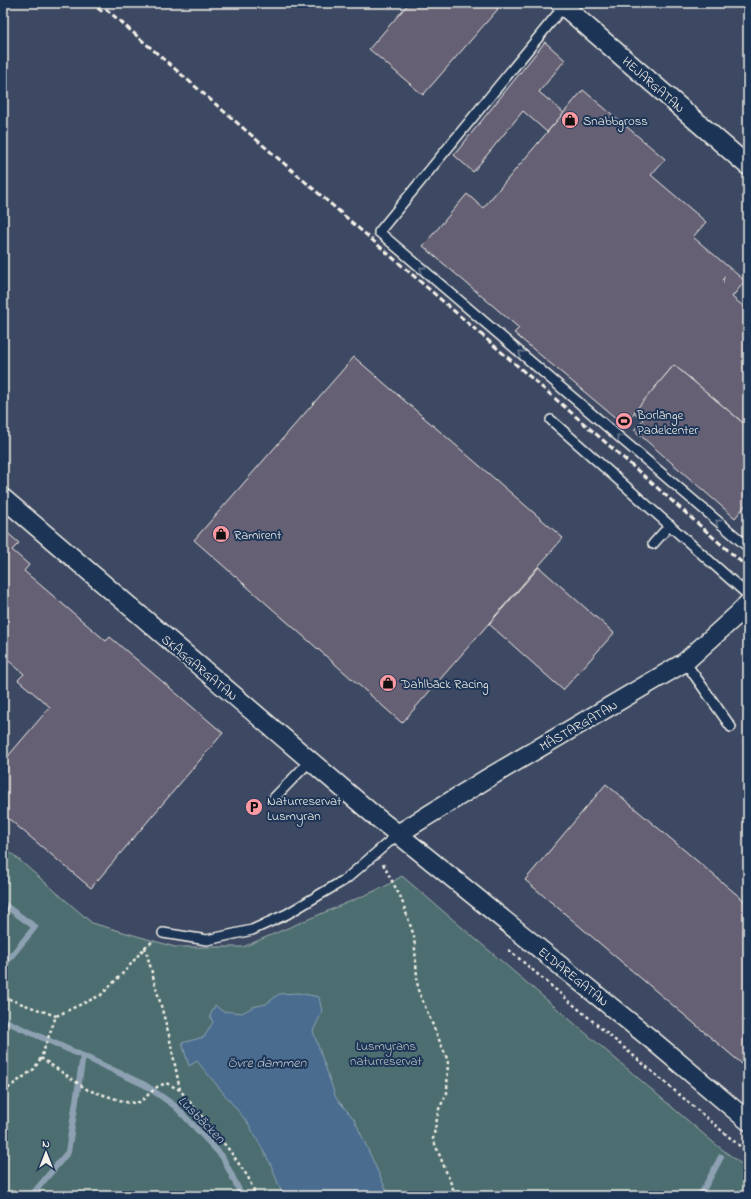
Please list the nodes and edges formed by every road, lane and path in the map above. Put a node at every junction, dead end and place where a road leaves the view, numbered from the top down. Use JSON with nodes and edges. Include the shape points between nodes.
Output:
{"nodes":[{"id":1,"x":562,"y":5,"type":"edge"},
{"id":2,"x":748,"y":166,"type":"edge"},
{"id":3,"x":551,"y":420,"type":"dead end"},
{"id":4,"x":3,"y":498,"type":"edge"},
{"id":5,"x":670,"y":525,"type":"junction"},
{"id":6,"x":653,"y":544,"type":"dead end"},
{"id":7,"x":748,"y":547,"type":"edge"},
{"id":8,"x":748,"y":594,"type":"edge"},
{"id":9,"x":748,"y":603,"type":"edge"},
{"id":10,"x":685,"y":662,"type":"junction"},
{"id":11,"x":731,"y":727,"type":"dead end"},
{"id":12,"x":310,"y":761,"type":"junction"},
{"id":13,"x":274,"y":798,"type":"dead end"},
{"id":14,"x":398,"y":834,"type":"junction"},
{"id":15,"x":378,"y":853,"type":"junction"},
{"id":16,"x":163,"y":933,"type":"dead end"},
{"id":17,"x":505,"y":947,"type":"dead end"},
{"id":18,"x":3,"y":997,"type":"edge"},
{"id":19,"x":56,"y":1016,"type":"junction"},
{"id":20,"x":41,"y":1058,"type":"junction"},
{"id":21,"x":180,"y":1090,"type":"junction"},
{"id":22,"x":3,"y":1092,"type":"edge"},
{"id":23,"x":748,"y":1121,"type":"edge"},
{"id":24,"x":748,"y":1153,"type":"edge"},
{"id":25,"x":256,"y":1196,"type":"edge"},
{"id":26,"x":456,"y":1196,"type":"edge"}],
"edges":[{"from":1,"to":2,"type":"street","name":"HEJARGATAN"},
{"from":7,"to":1,"type":"lane","one_way":true,"via":[[379,232]]},
{"from":3,"to":5,"type":"lane"},
{"from":4,"to":12,"type":"street","name":"SKÄGGARGATAN"},
{"from":5,"to":6,"type":"lane"},
{"from":5,"to":8,"type":"lane"},
{"from":9,"to":10,"type":"street","name":"MÄSTARGATAN"},
{"from":10,"to":11,"type":"lane"},
{"from":10,"to":14,"type":"street","name":"MÄSTARGATAN"},
{"from":12,"to":13,"type":"lane"},
{"from":12,"to":14,"type":"street","name":"SKÄGGARGATAN"},
{"from":14,"to":15,"type":"lane"},
{"from":14,"to":23,"type":"street","name":"ELDAREGATAN"},
{"from":15,"to":16,"type":"lane","via":[[346,879],[288,914],[252,930],[207,940]]},
{"from":15,"to":26,"type":"path","via":[[400,898],[414,936],[418,990],[448,1061],[447,1092],[439,1109],[433,1139]]},
{"from":17,"to":24,"type":"path"},
{"from":18,"to":19,"type":"path"},
{"from":19,"to":20,"type":"path"},
{"from":19,"to":21,"type":"path","via":[[100,995],[126,970],[144,947],[169,1035]]},
{"from":20,"to":21,"type":"path","via":[[88,1090],[129,1104],[140,1102],[157,1087],[166,1083]]},
{"from":20,"to":22,"type":"path","via":[[34,1069]]},
{"from":21,"to":25,"type":"path","via":[[230,1151],[248,1177]]}]}
